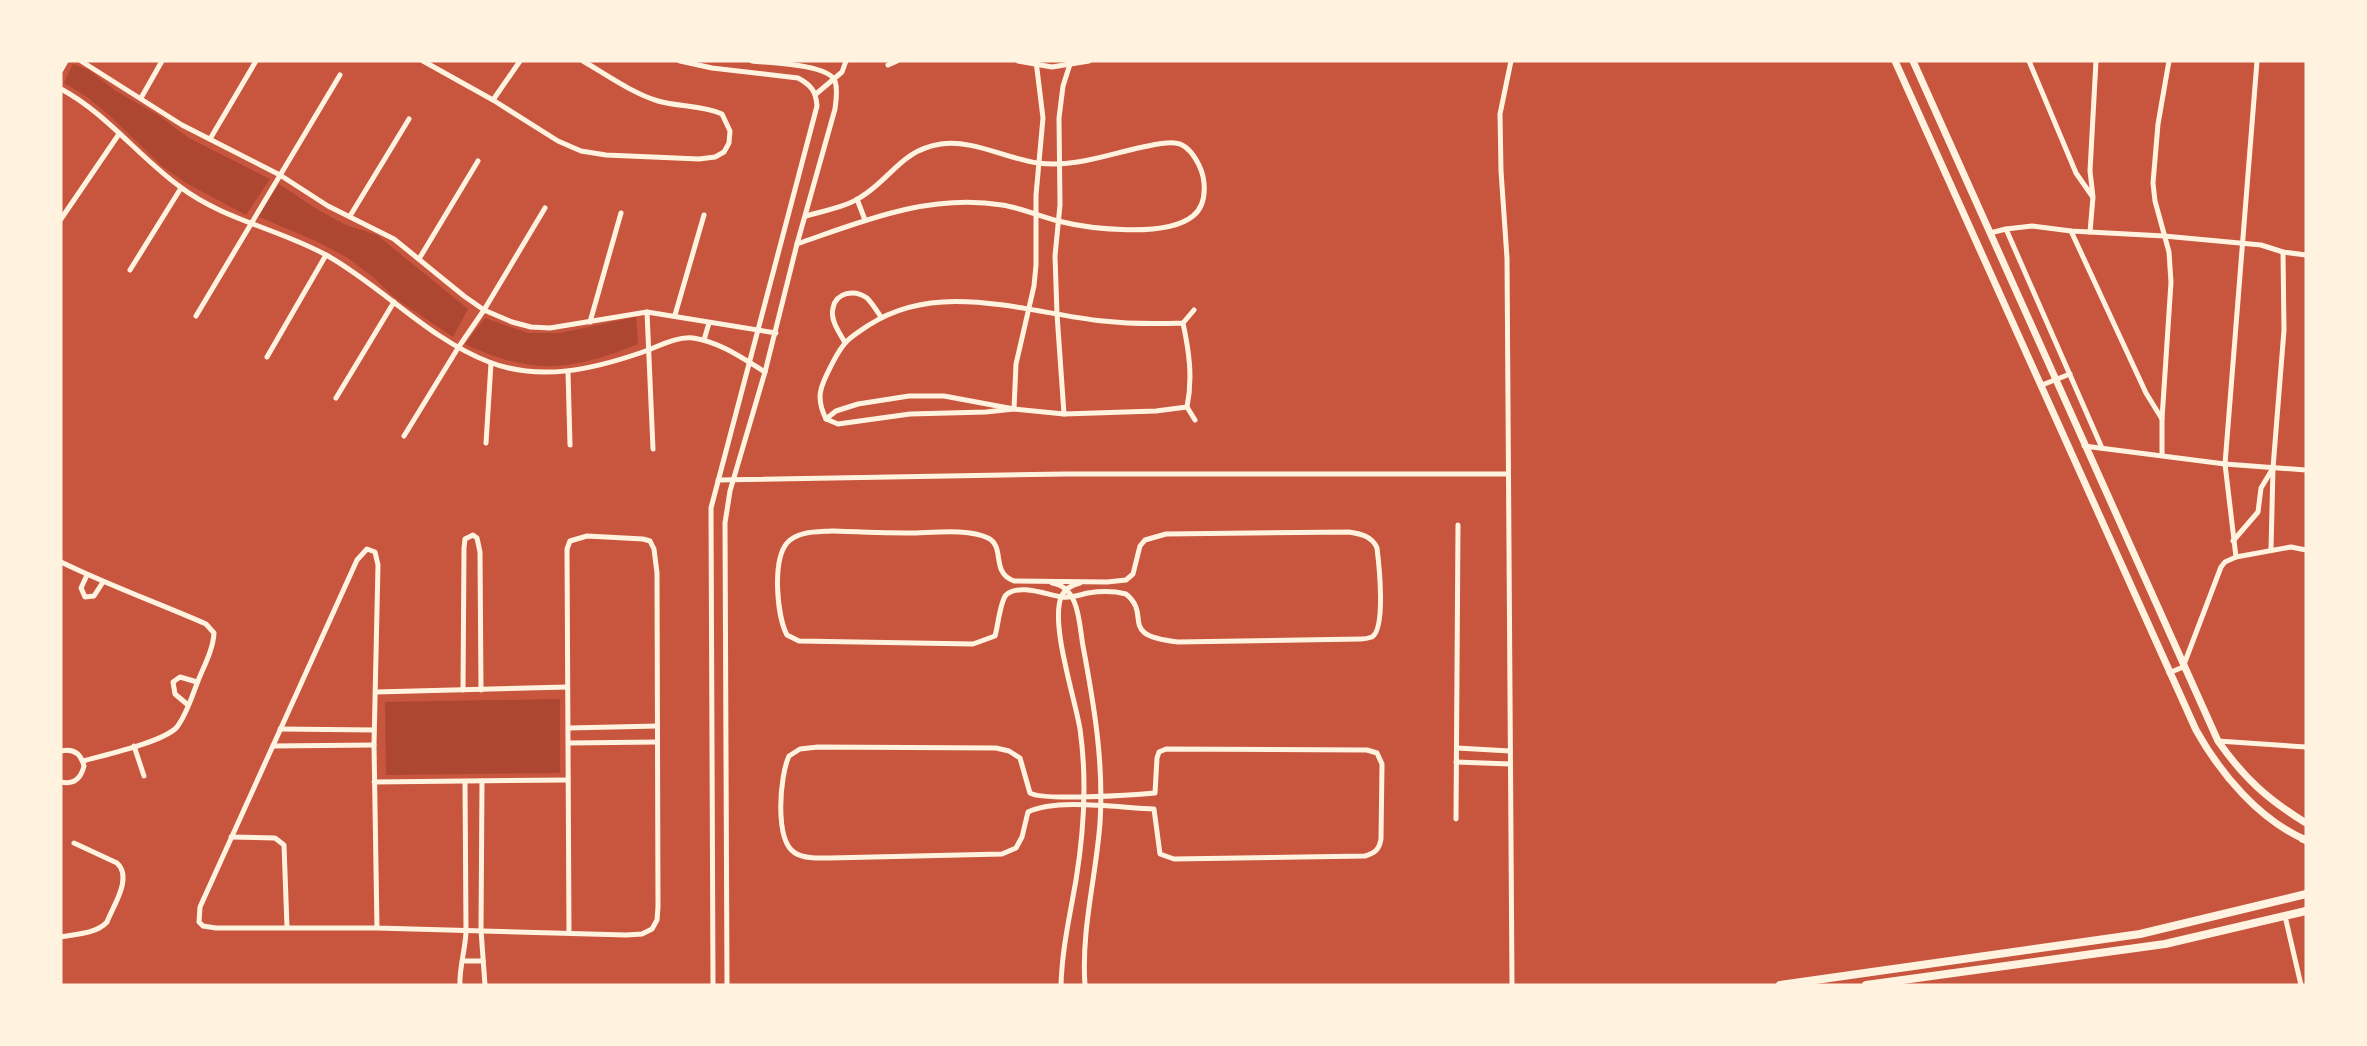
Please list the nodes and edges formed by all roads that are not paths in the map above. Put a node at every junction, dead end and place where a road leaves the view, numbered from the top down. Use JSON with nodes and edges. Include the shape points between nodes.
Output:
{"nodes":[{"id":1,"x":66,"y":61,"type":"edge"},
{"id":2,"x":80,"y":61,"type":"edge"},
{"id":3,"x":162,"y":61,"type":"edge"},
{"id":4,"x":256,"y":61,"type":"edge"},
{"id":5,"x":424,"y":61,"type":"edge"},
{"id":6,"x":520,"y":61,"type":"edge"},
{"id":7,"x":583,"y":61,"type":"edge"},
{"id":8,"x":680,"y":61,"type":"edge"},
{"id":9,"x":752,"y":61,"type":"edge"},
{"id":10,"x":846,"y":61,"type":"edge"},
{"id":11,"x":897,"y":61,"type":"edge"},
{"id":12,"x":1018,"y":61,"type":"edge"},
{"id":13,"x":1089,"y":61,"type":"edge"},
{"id":14,"x":1511,"y":61,"type":"edge"},
{"id":15,"x":1895,"y":61,"type":"edge"},
{"id":16,"x":1913,"y":61,"type":"edge"},
{"id":17,"x":2029,"y":61,"type":"edge"},
{"id":18,"x":2096,"y":61,"type":"edge"},
{"id":19,"x":2169,"y":61,"type":"edge"},
{"id":20,"x":2257,"y":61,"type":"edge"},
{"id":21,"x":1070,"y":63,"type":"edge"},
{"id":22,"x":1036,"y":64,"type":"edge"},
{"id":23,"x":888,"y":65,"type":"dead end"},
{"id":24,"x":61,"y":70,"type":"edge"},
{"id":25,"x":340,"y":75,"type":"dead end"},
{"id":26,"x":834,"y":79,"type":"junction"},
{"id":27,"x":61,"y":89,"type":"edge"},
{"id":28,"x":816,"y":94,"type":"junction"},
{"id":29,"x":141,"y":98,"type":"junction"},
{"id":30,"x":493,"y":100,"type":"junction"},
{"id":31,"x":409,"y":119,"type":"dead end"},
{"id":32,"x":119,"y":134,"type":"junction"},
{"id":33,"x":210,"y":139,"type":"junction"},
{"id":34,"x":478,"y":161,"type":"dead end"},
{"id":35,"x":1038,"y":163,"type":"junction"},
{"id":36,"x":1060,"y":163,"type":"junction"},
{"id":37,"x":280,"y":175,"type":"junction"},
{"id":38,"x":181,"y":188,"type":"junction"},
{"id":39,"x":2093,"y":198,"type":"junction"},
{"id":40,"x":857,"y":200,"type":"junction"},
{"id":41,"x":545,"y":208,"type":"dead end"},
{"id":42,"x":620,"y":213,"type":"dead end"},
{"id":43,"x":1036,"y":213,"type":"junction"},
{"id":44,"x":704,"y":214,"type":"dead end"},
{"id":45,"x":350,"y":216,"type":"junction"},
{"id":46,"x":806,"y":216,"type":"junction"},
{"id":47,"x":61,"y":219,"type":"edge"},
{"id":48,"x":865,"y":220,"type":"junction"},
{"id":49,"x":1058,"y":221,"type":"junction"},
{"id":50,"x":250,"y":222,"type":"junction"},
{"id":51,"x":2006,"y":229,"type":"junction"},
{"id":52,"x":2072,"y":232,"type":"junction"},
{"id":53,"x":2090,"y":232,"type":"junction"},
{"id":54,"x":1990,"y":233,"type":"junction"},
{"id":55,"x":2164,"y":236,"type":"junction"},
{"id":56,"x":797,"y":244,"type":"junction"},
{"id":57,"x":2242,"y":244,"type":"junction"},
{"id":58,"x":2283,"y":252,"type":"junction"},
{"id":59,"x":326,"y":255,"type":"junction"},
{"id":60,"x":2306,"y":256,"type":"edge"},
{"id":61,"x":418,"y":258,"type":"junction"},
{"id":62,"x":130,"y":270,"type":"dead end"},
{"id":63,"x":394,"y":302,"type":"junction"},
{"id":64,"x":484,"y":310,"type":"junction"},
{"id":65,"x":1027,"y":310,"type":"junction"},
{"id":66,"x":1194,"y":310,"type":"dead end"},
{"id":67,"x":647,"y":312,"type":"junction"},
{"id":68,"x":1057,"y":314,"type":"junction"},
{"id":69,"x":675,"y":315,"type":"junction"},
{"id":70,"x":196,"y":316,"type":"dead end"},
{"id":71,"x":881,"y":317,"type":"junction"},
{"id":72,"x":590,"y":322,"type":"junction"},
{"id":73,"x":709,"y":323,"type":"junction"},
{"id":74,"x":1183,"y":323,"type":"junction"},
{"id":75,"x":758,"y":328,"type":"junction"},
{"id":76,"x":776,"y":333,"type":"junction"},
{"id":77,"x":704,"y":340,"type":"junction"},
{"id":78,"x":844,"y":341,"type":"junction"},
{"id":79,"x":458,"y":348,"type":"junction"},
{"id":80,"x":649,"y":350,"type":"junction"},
{"id":81,"x":267,"y":357,"type":"dead end"},
{"id":82,"x":491,"y":363,"type":"junction"},
{"id":83,"x":750,"y":363,"type":"junction"},
{"id":84,"x":568,"y":372,"type":"junction"},
{"id":85,"x":765,"y":372,"type":"junction"},
{"id":86,"x":2070,"y":374,"type":"junction"},
{"id":87,"x":2054,"y":380,"type":"junction"},
{"id":88,"x":2042,"y":385,"type":"junction"},
{"id":89,"x":336,"y":398,"type":"dead end"},
{"id":90,"x":1186,"y":407,"type":"junction"},
{"id":91,"x":1014,"y":409,"type":"junction"},
{"id":92,"x":1064,"y":414,"type":"junction"},
{"id":93,"x":826,"y":418,"type":"junction"},
{"id":94,"x":2162,"y":419,"type":"junction"},
{"id":95,"x":1195,"y":420,"type":"dead end"},
{"id":96,"x":404,"y":436,"type":"dead end"},
{"id":97,"x":486,"y":443,"type":"dead end"},
{"id":98,"x":570,"y":445,"type":"dead end"},
{"id":99,"x":2084,"y":446,"type":"junction"},
{"id":100,"x":2102,"y":448,"type":"junction"},
{"id":101,"x":653,"y":449,"type":"dead end"},
{"id":102,"x":2162,"y":455,"type":"junction"},
{"id":103,"x":2225,"y":464,"type":"junction"},
{"id":104,"x":2273,"y":468,"type":"junction"},
{"id":105,"x":2306,"y":470,"type":"edge"},
{"id":106,"x":1508,"y":474,"type":"junction"},
{"id":107,"x":718,"y":480,"type":"junction"},
{"id":108,"x":734,"y":480,"type":"junction"},
{"id":109,"x":1458,"y":525,"type":"dead end"},
{"id":110,"x":2233,"y":541,"type":"junction"},
{"id":111,"x":2271,"y":550,"type":"junction"},
{"id":112,"x":2306,"y":550,"type":"edge"},
{"id":113,"x":2236,"y":557,"type":"junction"},
{"id":114,"x":61,"y":562,"type":"edge"},
{"id":115,"x":87,"y":575,"type":"junction"},
{"id":116,"x":1039,"y":581,"type":"junction"},
{"id":117,"x":1085,"y":581,"type":"junction"},
{"id":118,"x":103,"y":582,"type":"junction"},
{"id":119,"x":1066,"y":589,"type":"junction"},
{"id":120,"x":1061,"y":597,"type":"junction"},
{"id":121,"x":1072,"y":597,"type":"junction"},
{"id":122,"x":2183,"y":667,"type":"junction"},
{"id":123,"x":2169,"y":673,"type":"junction"},
{"id":124,"x":197,"y":682,"type":"junction"},
{"id":125,"x":567,"y":687,"type":"junction"},
{"id":126,"x":463,"y":690,"type":"junction"},
{"id":127,"x":481,"y":690,"type":"junction"},
{"id":128,"x":376,"y":692,"type":"junction"},
{"id":129,"x":188,"y":705,"type":"junction"},
{"id":130,"x":656,"y":726,"type":"junction"},
{"id":131,"x":569,"y":728,"type":"junction"},
{"id":132,"x":280,"y":729,"type":"junction"},
{"id":133,"x":374,"y":730,"type":"junction"},
{"id":134,"x":2218,"y":741,"type":"junction"},
{"id":135,"x":657,"y":742,"type":"junction"},
{"id":136,"x":569,"y":743,"type":"junction"},
{"id":137,"x":374,"y":745,"type":"junction"},
{"id":138,"x":134,"y":746,"type":"junction"},
{"id":139,"x":273,"y":746,"type":"junction"},
{"id":140,"x":2306,"y":747,"type":"edge"},
{"id":141,"x":1456,"y":748,"type":"junction"},
{"id":142,"x":61,"y":751,"type":"edge"},
{"id":143,"x":1510,"y":751,"type":"junction"},
{"id":144,"x":83,"y":761,"type":"junction"},
{"id":145,"x":1456,"y":762,"type":"junction"},
{"id":146,"x":1510,"y":764,"type":"junction"},
{"id":147,"x":144,"y":776,"type":"dead end"},
{"id":148,"x":568,"y":780,"type":"junction"},
{"id":149,"x":482,"y":781,"type":"junction"},
{"id":150,"x":61,"y":782,"type":"edge"},
{"id":151,"x":374,"y":782,"type":"junction"},
{"id":152,"x":465,"y":782,"type":"junction"},
{"id":153,"x":1084,"y":796,"type":"junction"},
{"id":154,"x":1102,"y":796,"type":"junction"},
{"id":155,"x":1083,"y":806,"type":"junction"},
{"id":156,"x":1101,"y":807,"type":"junction"},
{"id":157,"x":1456,"y":819,"type":"dead end"},
{"id":158,"x":2306,"y":823,"type":"edge"},
{"id":159,"x":231,"y":837,"type":"junction"},
{"id":160,"x":2305,"y":840,"type":"edge"},
{"id":161,"x":74,"y":843,"type":"dead end"},
{"id":162,"x":2306,"y":894,"type":"edge"},
{"id":163,"x":2280,"y":900,"type":"junction"},
{"id":164,"x":2306,"y":911,"type":"edge"},
{"id":165,"x":2285,"y":916,"type":"junction"},
{"id":166,"x":287,"y":927,"type":"junction"},
{"id":167,"x":377,"y":928,"type":"junction"},
{"id":168,"x":466,"y":930,"type":"junction"},
{"id":169,"x":481,"y":930,"type":"junction"},
{"id":170,"x":569,"y":932,"type":"junction"},
{"id":171,"x":61,"y":937,"type":"edge"},
{"id":172,"x":463,"y":961,"type":"junction"},
{"id":173,"x":483,"y":961,"type":"junction"},
{"id":174,"x":1928,"y":963,"type":"junction"},
{"id":175,"x":1930,"y":976,"type":"junction"},
{"id":176,"x":460,"y":985,"type":"edge"},
{"id":177,"x":485,"y":985,"type":"edge"},
{"id":178,"x":713,"y":985,"type":"edge"},
{"id":179,"x":727,"y":985,"type":"edge"},
{"id":180,"x":1061,"y":985,"type":"edge"},
{"id":181,"x":1085,"y":985,"type":"edge"},
{"id":182,"x":1512,"y":985,"type":"edge"},
{"id":183,"x":1780,"y":985,"type":"edge"},
{"id":184,"x":1866,"y":985,"type":"edge"},
{"id":185,"x":2301,"y":985,"type":"edge"}],
"edges":[{"from":1,"to":24,"type":"street"},
{"from":2,"to":29,"type":"street"},
{"from":3,"to":29,"type":"street"},
{"from":4,"to":33,"type":"street"},
{"from":5,"to":30,"type":"street"},
{"from":6,"to":30,"type":"street"},
{"from":7,"to":30,"type":"street","via":[[656,100],[712,109],[722,114],[730,131],[724,152],[699,159],[581,151],[558,141]]},
{"from":8,"to":28,"type":"street","via":[[798,78],[809,84]]},
{"from":9,"to":26,"type":"street","via":[[824,71]]},
{"from":10,"to":26,"type":"street","via":[[842,72]]},
{"from":11,"to":23,"type":"street"},
{"from":12,"to":22,"type":"street"},
{"from":13,"to":21,"type":"street"},
{"from":14,"to":106,"type":"street","via":[[1500,114],[1507,236]]},
{"from":15,"to":88,"type":"main road"},
{"from":16,"to":54,"type":"main road"},
{"from":17,"to":39,"type":"street","via":[[2076,173]]},
{"from":18,"to":39,"type":"street","via":[[2090,172]]},
{"from":19,"to":55,"type":"street","via":[[2158,124],[2154,183]]},
{"from":20,"to":57,"type":"street"},
{"from":21,"to":22,"type":"street","via":[[1052,67]]},
{"from":21,"to":36,"type":"street","via":[[1059,118]]},
{"from":22,"to":35,"type":"street","via":[[1043,118]]},
{"from":25,"to":37,"type":"street"},
{"from":26,"to":28,"type":"street"},
{"from":26,"to":46,"type":"street","via":[[837,91],[835,109]]},
{"from":27,"to":32,"type":"street","via":[[79,98]]},
{"from":28,"to":75,"type":"street","via":[[812,131]]},
{"from":29,"to":33,"type":"street"},
{"from":31,"to":45,"type":"street"},
{"from":32,"to":38,"type":"street"},
{"from":32,"to":47,"type":"street"},
{"from":33,"to":37,"type":"street"},
{"from":34,"to":61,"type":"street"},
{"from":35,"to":36,"type":"street"},
{"from":35,"to":40,"type":"street","via":[[942,143],[912,152]]},
{"from":35,"to":43,"type":"street"},
{"from":36,"to":49,"type":"street"},
{"from":36,"to":49,"type":"street","via":[[1177,142],[1189,151],[1201,168],[1204,198],[1197,213],[1176,226],[1118,229]]},
{"from":37,"to":45,"type":"street","via":[[307,194]]},
{"from":37,"to":50,"type":"street"},
{"from":38,"to":50,"type":"street","via":[[226,214]]},
{"from":38,"to":62,"type":"street"},
{"from":39,"to":53,"type":"street"},
{"from":40,"to":46,"type":"street"},
{"from":40,"to":48,"type":"street"},
{"from":41,"to":64,"type":"street"},
{"from":42,"to":72,"type":"street"},
{"from":43,"to":48,"type":"street","via":[[966,201],[929,204]]},
{"from":43,"to":49,"type":"street"},
{"from":43,"to":65,"type":"street","via":[[1036,265]]},
{"from":44,"to":69,"type":"street"},
{"from":45,"to":61,"type":"street","via":[[394,238]]},
{"from":46,"to":56,"type":"street"},
{"from":48,"to":56,"type":"street"},
{"from":49,"to":68,"type":"street"},
{"from":50,"to":59,"type":"street"},
{"from":50,"to":70,"type":"street"},
{"from":51,"to":52,"type":"street","via":[[2032,226]]},
{"from":51,"to":54,"type":"street"},
{"from":51,"to":86,"type":"street"},
{"from":52,"to":53,"type":"street"},
{"from":52,"to":94,"type":"street","via":[[2146,393]]},
{"from":53,"to":55,"type":"street"},
{"from":54,"to":87,"type":"main road"},
{"from":55,"to":57,"type":"street"},
{"from":55,"to":94,"type":"street","via":[[2169,252],[2171,282]]},
{"from":56,"to":76,"type":"street"},
{"from":57,"to":58,"type":"street","via":[[2261,245]]},
{"from":57,"to":103,"type":"street"},
{"from":58,"to":60,"type":"street"},
{"from":58,"to":104,"type":"street","via":[[2284,330]]},
{"from":59,"to":63,"type":"street","via":[[364,278]]},
{"from":59,"to":81,"type":"street"},
{"from":61,"to":64,"type":"street"},
{"from":63,"to":79,"type":"street"},
{"from":63,"to":89,"type":"street"},
{"from":64,"to":72,"type":"street","via":[[531,327],[550,328]]},
{"from":64,"to":79,"type":"street"},
{"from":65,"to":68,"type":"street"},
{"from":65,"to":71,"type":"street","via":[[958,301],[926,304]]},
{"from":65,"to":91,"type":"street","via":[[1016,364]]},
{"from":66,"to":74,"type":"street"},
{"from":67,"to":69,"type":"street"},
{"from":67,"to":72,"type":"street"},
{"from":67,"to":80,"type":"street"},
{"from":68,"to":74,"type":"street","via":[[1139,324]]},
{"from":68,"to":92,"type":"street"},
{"from":69,"to":73,"type":"street"},
{"from":71,"to":78,"type":"street"},
{"from":71,"to":78,"type":"street","via":[[868,299],[858,293],[847,293],[838,298],[832,309],[834,323]]},
{"from":73,"to":75,"type":"street"},
{"from":73,"to":77,"type":"street"},
{"from":74,"to":90,"type":"street","via":[[1190,372]]},
{"from":75,"to":76,"type":"street"},
{"from":75,"to":83,"type":"street"},
{"from":76,"to":85,"type":"street"},
{"from":77,"to":80,"type":"street","via":[[690,338]]},
{"from":77,"to":83,"type":"street","via":[[732,351]]},
{"from":78,"to":93,"type":"street","via":[[818,399]]},
{"from":79,"to":82,"type":"street"},
{"from":79,"to":96,"type":"street"},
{"from":80,"to":84,"type":"street","via":[[605,365]]},
{"from":80,"to":101,"type":"street"},
{"from":82,"to":84,"type":"street","via":[[518,369]]},
{"from":82,"to":97,"type":"street"},
{"from":83,"to":85,"type":"street"},
{"from":83,"to":107,"type":"street"},
{"from":84,"to":98,"type":"street"},
{"from":85,"to":108,"type":"street"},
{"from":86,"to":87,"type":"street"},
{"from":86,"to":100,"type":"street"},
{"from":87,"to":88,"type":"street"},
{"from":87,"to":99,"type":"main road"},
{"from":88,"to":123,"type":"main road"},
{"from":90,"to":92,"type":"street"},
{"from":90,"to":95,"type":"street"},
{"from":91,"to":92,"type":"street"},
{"from":91,"to":93,"type":"street","via":[[910,414],[838,424]]},
{"from":91,"to":93,"type":"street","via":[[944,396],[909,396],[858,404]]},
{"from":94,"to":102,"type":"street"},
{"from":99,"to":100,"type":"street"},
{"from":99,"to":122,"type":"main road"},
{"from":100,"to":102,"type":"street"},
{"from":102,"to":103,"type":"street"},
{"from":103,"to":104,"type":"street"},
{"from":103,"to":110,"type":"street"},
{"from":104,"to":105,"type":"street"},
{"from":104,"to":110,"type":"street","via":[[2261,488],[2258,512]]},
{"from":104,"to":111,"type":"street"},
{"from":106,"to":108,"type":"street","via":[[1066,474]]},
{"from":106,"to":143,"type":"street"},
{"from":107,"to":108,"type":"street"},
{"from":107,"to":178,"type":"street","via":[[710,524]]},
{"from":108,"to":179,"type":"street","via":[[725,523]]},
{"from":109,"to":141,"type":"street"},
{"from":110,"to":113,"type":"street"},
{"from":111,"to":112,"type":"street"},
{"from":111,"to":113,"type":"street"},
{"from":113,"to":122,"type":"street","via":[[2222,567]]},
{"from":114,"to":115,"type":"street"},
{"from":115,"to":118,"type":"street"},
{"from":115,"to":118,"type":"street","via":[[81,588],[85,597],[94,596]]},
{"from":116,"to":117,"type":"street"},
{"from":116,"to":119,"type":"street"},
{"from":116,"to":120,"type":"street","via":[[1007,578],[1000,568],[996,545],[983,536],[942,532],[808,533],[787,542],[781,553],[781,624],[787,635],[799,641],[973,644],[994,636],[1003,600],[1011,592],[1037,591]]},
{"from":117,"to":119,"type":"street"},
{"from":117,"to":121,"type":"street","via":[[1126,580],[1134,574],[1140,546],[1146,540],[1166,534],[1349,532],[1368,537],[1377,548],[1380,616],[1372,637],[1360,639],[1178,642],[1151,638],[1143,633],[1135,604],[1126,594],[1098,592]]},
{"from":118,"to":124,"type":"street","via":[[211,628],[214,640]]},
{"from":119,"to":120,"type":"street"},
{"from":119,"to":121,"type":"street"},
{"from":120,"to":121,"type":"street"},
{"from":120,"to":153,"type":"street","via":[[1059,627],[1080,728]]},
{"from":121,"to":154,"type":"street","via":[[1093,696]]},
{"from":122,"to":123,"type":"street"},
{"from":122,"to":134,"type":"main road"},
{"from":123,"to":160,"type":"main road","via":[[2211,757],[2229,780],[2263,812]]},
{"from":124,"to":129,"type":"street"},
{"from":124,"to":129,"type":"street","via":[[180,676],[173,682],[175,694]]},
{"from":125,"to":127,"type":"street"},
{"from":125,"to":130,"type":"street","via":[[566,562],[570,541],[588,536],[650,542],[657,573]]},
{"from":125,"to":131,"type":"street"},
{"from":126,"to":127,"type":"street"},
{"from":126,"to":127,"type":"street","via":[[464,548],[466,539],[473,535],[477,538],[480,552]]},
{"from":126,"to":128,"type":"street"},
{"from":128,"to":132,"type":"street","via":[[378,565],[375,552],[368,549],[357,560]]},
{"from":128,"to":133,"type":"street"},
{"from":129,"to":138,"type":"street","via":[[173,731]]},
{"from":130,"to":131,"type":"street"},
{"from":130,"to":135,"type":"street"},
{"from":131,"to":136,"type":"street"},
{"from":132,"to":133,"type":"street"},
{"from":132,"to":139,"type":"street"},
{"from":133,"to":137,"type":"street"},
{"from":134,"to":140,"type":"street"},
{"from":134,"to":158,"type":"main road","via":[[2245,778]]},
{"from":135,"to":136,"type":"street"},
{"from":135,"to":170,"type":"street","via":[[656,920],[652,930],[642,934]]},
{"from":136,"to":148,"type":"street"},
{"from":137,"to":139,"type":"street"},
{"from":137,"to":151,"type":"street"},
{"from":138,"to":144,"type":"street"},
{"from":138,"to":147,"type":"street"},
{"from":139,"to":159,"type":"street"},
{"from":141,"to":143,"type":"street"},
{"from":141,"to":145,"type":"street"},
{"from":142,"to":144,"type":"street","via":[[72,750]]},
{"from":143,"to":146,"type":"street"},
{"from":144,"to":150,"type":"street","via":[[80,777],[72,782]]},
{"from":145,"to":146,"type":"street"},
{"from":145,"to":157,"type":"street"},
{"from":146,"to":182,"type":"street"},
{"from":148,"to":149,"type":"street"},
{"from":148,"to":170,"type":"street"},
{"from":149,"to":152,"type":"street"},
{"from":149,"to":169,"type":"street"},
{"from":151,"to":152,"type":"street"},
{"from":151,"to":167,"type":"street"},
{"from":152,"to":168,"type":"street"},
{"from":153,"to":154,"type":"street"},
{"from":153,"to":155,"type":"street"},
{"from":153,"to":155,"type":"street","via":[[1034,796],[1026,786],[1020,758],[1010,751],[996,748],[800,749],[789,756],[781,781],[784,837],[788,847],[802,856],[1002,854],[1016,848],[1028,812],[1045,806]]},
{"from":154,"to":156,"type":"street"},
{"from":154,"to":156,"type":"street","via":[[1155,794],[1157,758],[1159,752],[1166,749],[1367,750],[1376,753],[1382,764],[1381,839],[1374,854],[1365,856],[1166,858],[1158,850],[1154,809]]},
{"from":155,"to":156,"type":"street"},
{"from":155,"to":180,"type":"street"},
{"from":156,"to":181,"type":"street","via":[[1096,867],[1083,950]]},
{"from":159,"to":166,"type":"street","via":[[276,838],[284,845]]},
{"from":159,"to":166,"type":"street","via":[[200,907],[199,922],[216,928]]},
{"from":161,"to":171,"type":"street","via":[[117,864],[122,868],[124,878],[102,927]]},
{"from":162,"to":163,"type":"main road"},
{"from":163,"to":165,"type":"main road"},
{"from":163,"to":174,"type":"main road","via":[[2140,934]]},
{"from":164,"to":165,"type":"main road"},
{"from":165,"to":175,"type":"main road","via":[[2165,944]]},
{"from":165,"to":185,"type":"street"},
{"from":166,"to":167,"type":"street"},
{"from":167,"to":168,"type":"street"},
{"from":168,"to":169,"type":"street"},
{"from":168,"to":172,"type":"street"},
{"from":169,"to":170,"type":"street"},
{"from":169,"to":173,"type":"street"},
{"from":172,"to":173,"type":"street"},
{"from":172,"to":176,"type":"street"},
{"from":173,"to":177,"type":"street"},
{"from":174,"to":175,"type":"main road"},
{"from":174,"to":183,"type":"main road"},
{"from":175,"to":184,"type":"main road"}]}
